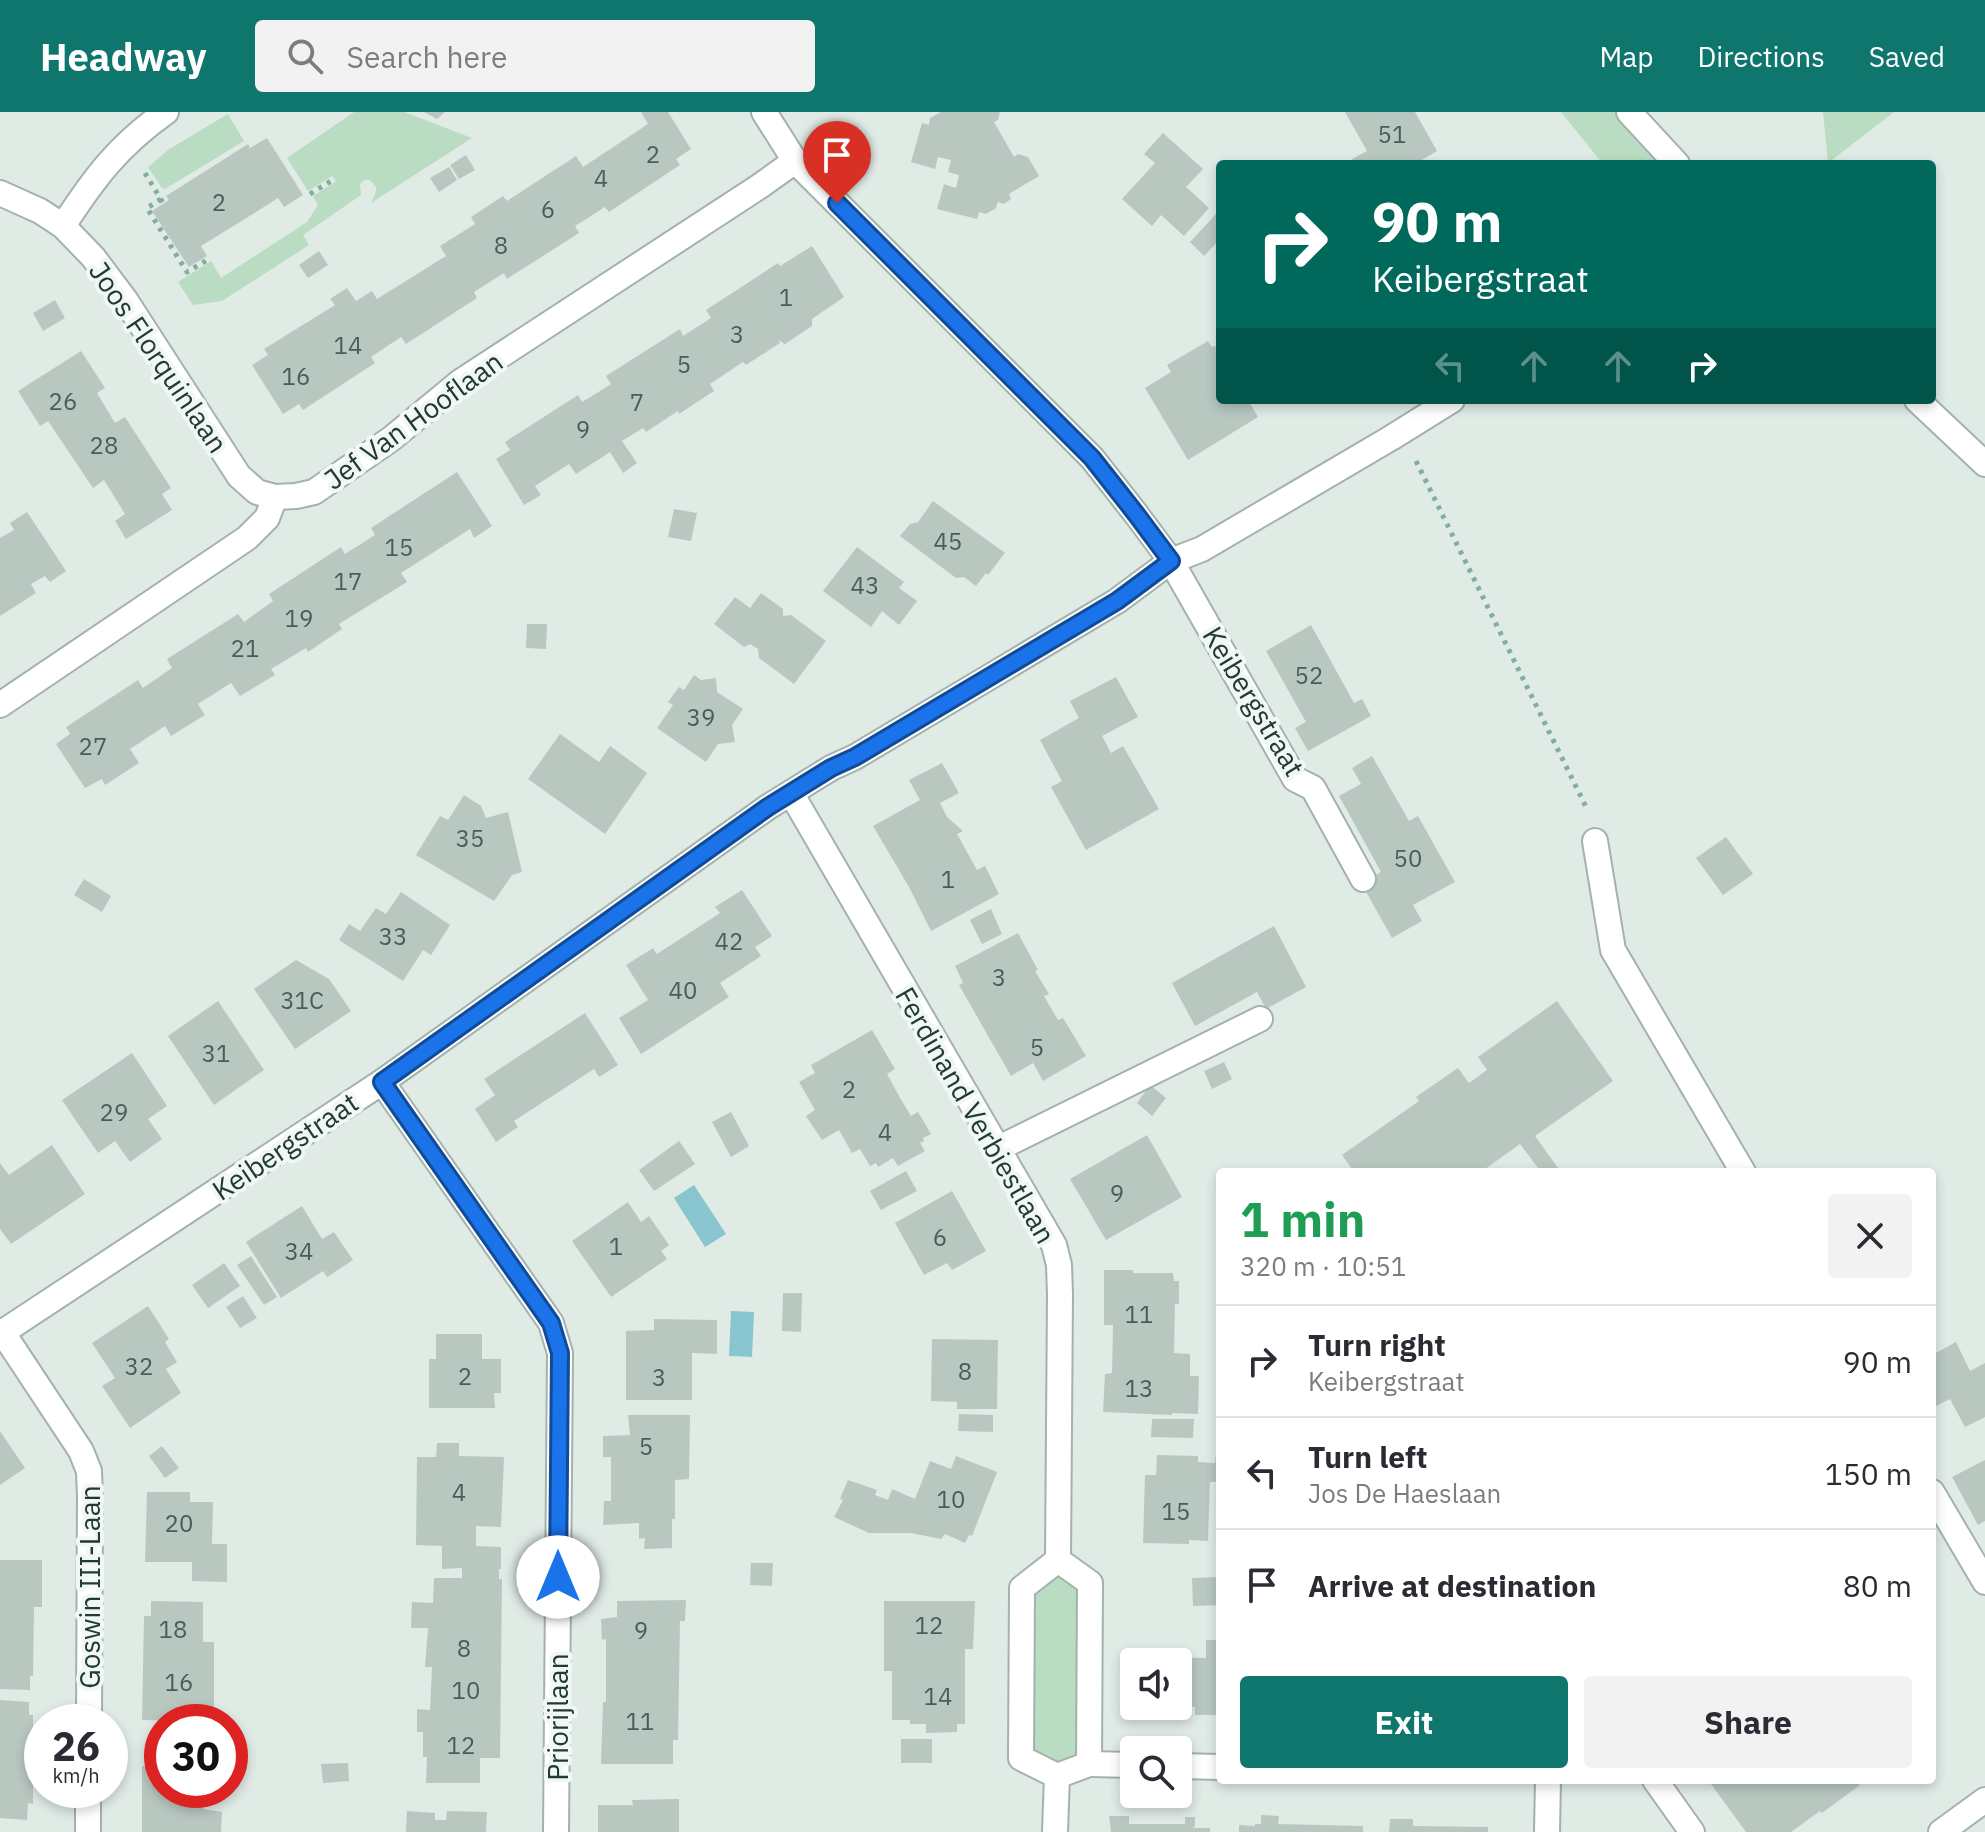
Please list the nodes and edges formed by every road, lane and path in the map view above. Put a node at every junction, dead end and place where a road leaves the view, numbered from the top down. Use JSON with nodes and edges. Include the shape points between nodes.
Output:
{"nodes":[{"id":1,"x":166,"y":112,"type":"edge"},
{"id":2,"x":764,"y":112,"type":"edge"},
{"id":3,"x":1629,"y":112,"type":"edge"},
{"id":4,"x":1673,"y":160,"type":"edge"},
{"id":5,"x":795,"y":161,"type":"junction"},
{"id":6,"x":142,"y":169,"type":"dead end"},
{"id":7,"x":334,"y":179,"type":"dead end"},
{"id":8,"x":0,"y":193,"type":"edge"},
{"id":9,"x":310,"y":194,"type":"dead end"},
{"id":10,"x":63,"y":226,"type":"junction"},
{"id":11,"x":209,"y":259,"type":"dead end"},
{"id":12,"x":1446,"y":404,"type":"edge"},
{"id":13,"x":1921,"y":404,"type":"edge"},
{"id":14,"x":1402,"y":431,"type":"junction"},
{"id":15,"x":1985,"y":464,"type":"edge"},
{"id":16,"x":275,"y":497,"type":"junction"},
{"id":17,"x":1171,"y":561,"type":"junction"},
{"id":18,"x":0,"y":705,"type":"edge"},
{"id":19,"x":791,"y":793,"type":"junction"},
{"id":20,"x":1595,"y":841,"type":"joint"},
{"id":21,"x":1363,"y":879,"type":"dead end"},
{"id":22,"x":1260,"y":1019,"type":"dead end"},
{"id":23,"x":382,"y":1082,"type":"junction"},
{"id":24,"x":997,"y":1149,"type":"junction"},
{"id":25,"x":1741,"y":1168,"type":"edge"},
{"id":26,"x":1,"y":1334,"type":"edge"},
{"id":27,"x":1936,"y":1499,"type":"edge"},
{"id":28,"x":1058,"y":1560,"type":"junction"},
{"id":29,"x":1985,"y":1582,"type":"edge"},
{"id":30,"x":89,"y":1704,"type":"edge"},
{"id":31,"x":1089,"y":1764,"type":"junction"},
{"id":32,"x":1120,"y":1765,"type":"edge"},
{"id":33,"x":1192,"y":1766,"type":"edge"},
{"id":34,"x":1216,"y":1767,"type":"edge"},
{"id":35,"x":1057,"y":1776,"type":"junction"},
{"id":36,"x":1548,"y":1784,"type":"edge"},
{"id":37,"x":1658,"y":1784,"type":"edge"},
{"id":38,"x":1985,"y":1800,"type":"edge"},
{"id":39,"x":88,"y":1808,"type":"edge"},
{"id":40,"x":88,"y":1832,"type":"edge"},
{"id":41,"x":556,"y":1832,"type":"edge"},
{"id":42,"x":1055,"y":1832,"type":"edge"},
{"id":43,"x":1547,"y":1832,"type":"edge"},
{"id":44,"x":1692,"y":1832,"type":"edge"},
{"id":45,"x":1941,"y":1832,"type":"edge"}],
"edges":[{"from":1,"to":10,"type":"street","via":[[114,155]]},
{"from":2,"to":5,"type":"street"},
{"from":3,"to":4,"type":"street"},
{"from":5,"to":16,"type":"street","name":"Jef Van Hooflaan","via":[[460,382],[391,439],[314,492]]},
{"from":5,"to":17,"type":"street","via":[[1092,458]]},
{"from":6,"to":11,"type":"path","via":[[162,201],[147,208],[187,272]]},
{"from":7,"to":9,"type":"path"},
{"from":8,"to":10,"type":"street","name":"Joos Florquinlaan"},
{"from":10,"to":16,"type":"street","name":"Joos Florquinlaan","via":[[126,301],[239,476],[257,492]]},
{"from":12,"to":14,"type":"street","name":"Keibergstraat"},
{"from":13,"to":15,"type":"street"},
{"from":14,"to":17,"type":"street","name":"Keibergstraat","via":[[1202,549]]},
{"from":14,"to":20,"type":"path","via":[[1600,835]]},
{"from":16,"to":18,"type":"street","via":[[267,518],[247,538]]},
{"from":17,"to":19,"type":"street","name":"Keibergstraat","via":[[1117,601]]},
{"from":17,"to":21,"type":"street","name":"Keibergstraat","via":[[1295,779],[1313,788]]},
{"from":19,"to":23,"type":"street","name":"Keibergstraat"},
{"from":19,"to":24,"type":"street","name":"Ferdinand Verbiestlaan"},
{"from":20,"to":25,"type":"street","via":[[1613,950]]},
{"from":22,"to":24,"type":"street"},
{"from":23,"to":26,"type":"street","name":"Keibergstraat"},
{"from":23,"to":41,"type":"street","name":"Priorijlaan","via":[[551,1323],[560,1353]]},
{"from":24,"to":28,"type":"street","name":"Ferdinand Verbiestlaan","via":[[1054,1245],[1059,1265]]},
{"from":26,"to":30,"type":"street","name":"Goswin III-Laan","via":[[81,1451],[89,1471]]},
{"from":27,"to":29,"type":"street"},
{"from":28,"to":31,"type":"street","via":[[1090,1583]]},
{"from":28,"to":35,"type":"street","via":[[1022,1588],[1021,1758]]},
{"from":31,"to":32,"type":"street"},
{"from":31,"to":35,"type":"street"},
{"from":33,"to":34,"type":"street"},
{"from":35,"to":42,"type":"street"},
{"from":36,"to":43,"type":"street"},
{"from":37,"to":44,"type":"street"},
{"from":38,"to":45,"type":"street"},
{"from":39,"to":40,"type":"street"}]}
